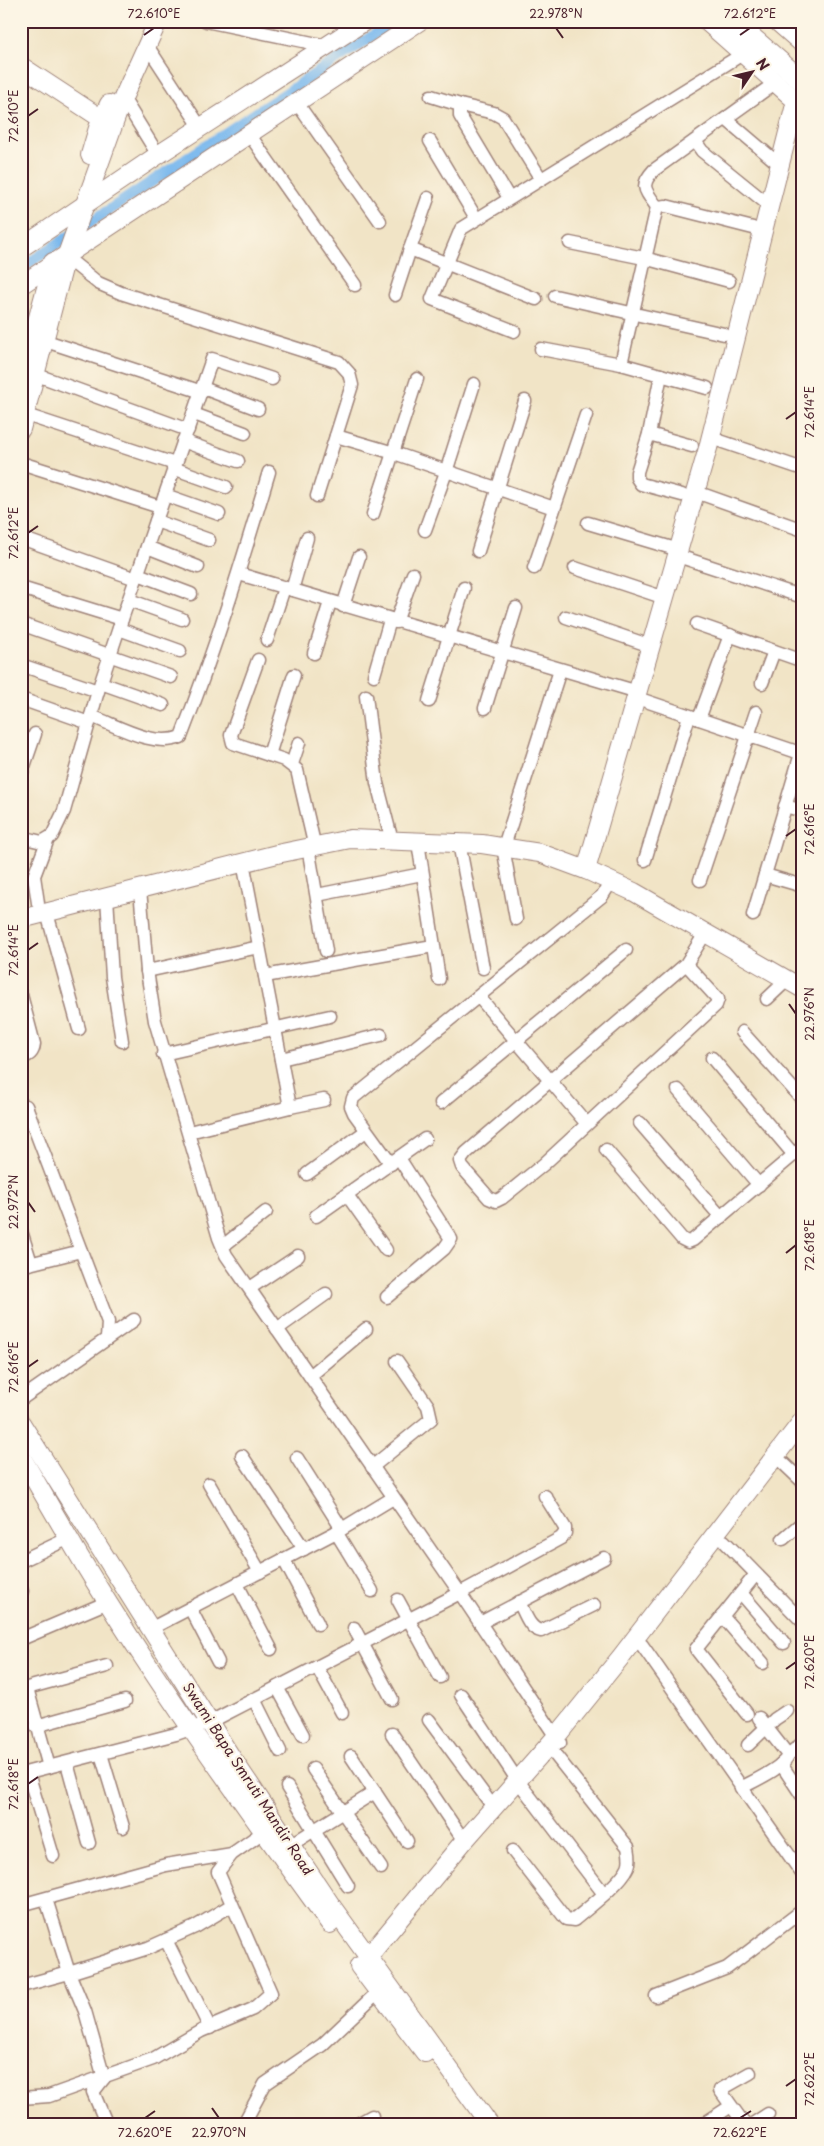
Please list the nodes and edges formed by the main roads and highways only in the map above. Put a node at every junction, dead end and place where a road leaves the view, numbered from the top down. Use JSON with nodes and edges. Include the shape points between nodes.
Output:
{"nodes":[{"id":1,"x":733,"y":21,"type":"edge"},
{"id":2,"x":778,"y":21,"type":"edge"},
{"id":3,"x":803,"y":43,"type":"edge"},
{"id":4,"x":803,"y":82,"type":"edge"}],
"edges":[{"from":1,"to":4,"type":"main road"},
{"from":2,"to":3,"type":"main road"}]}
